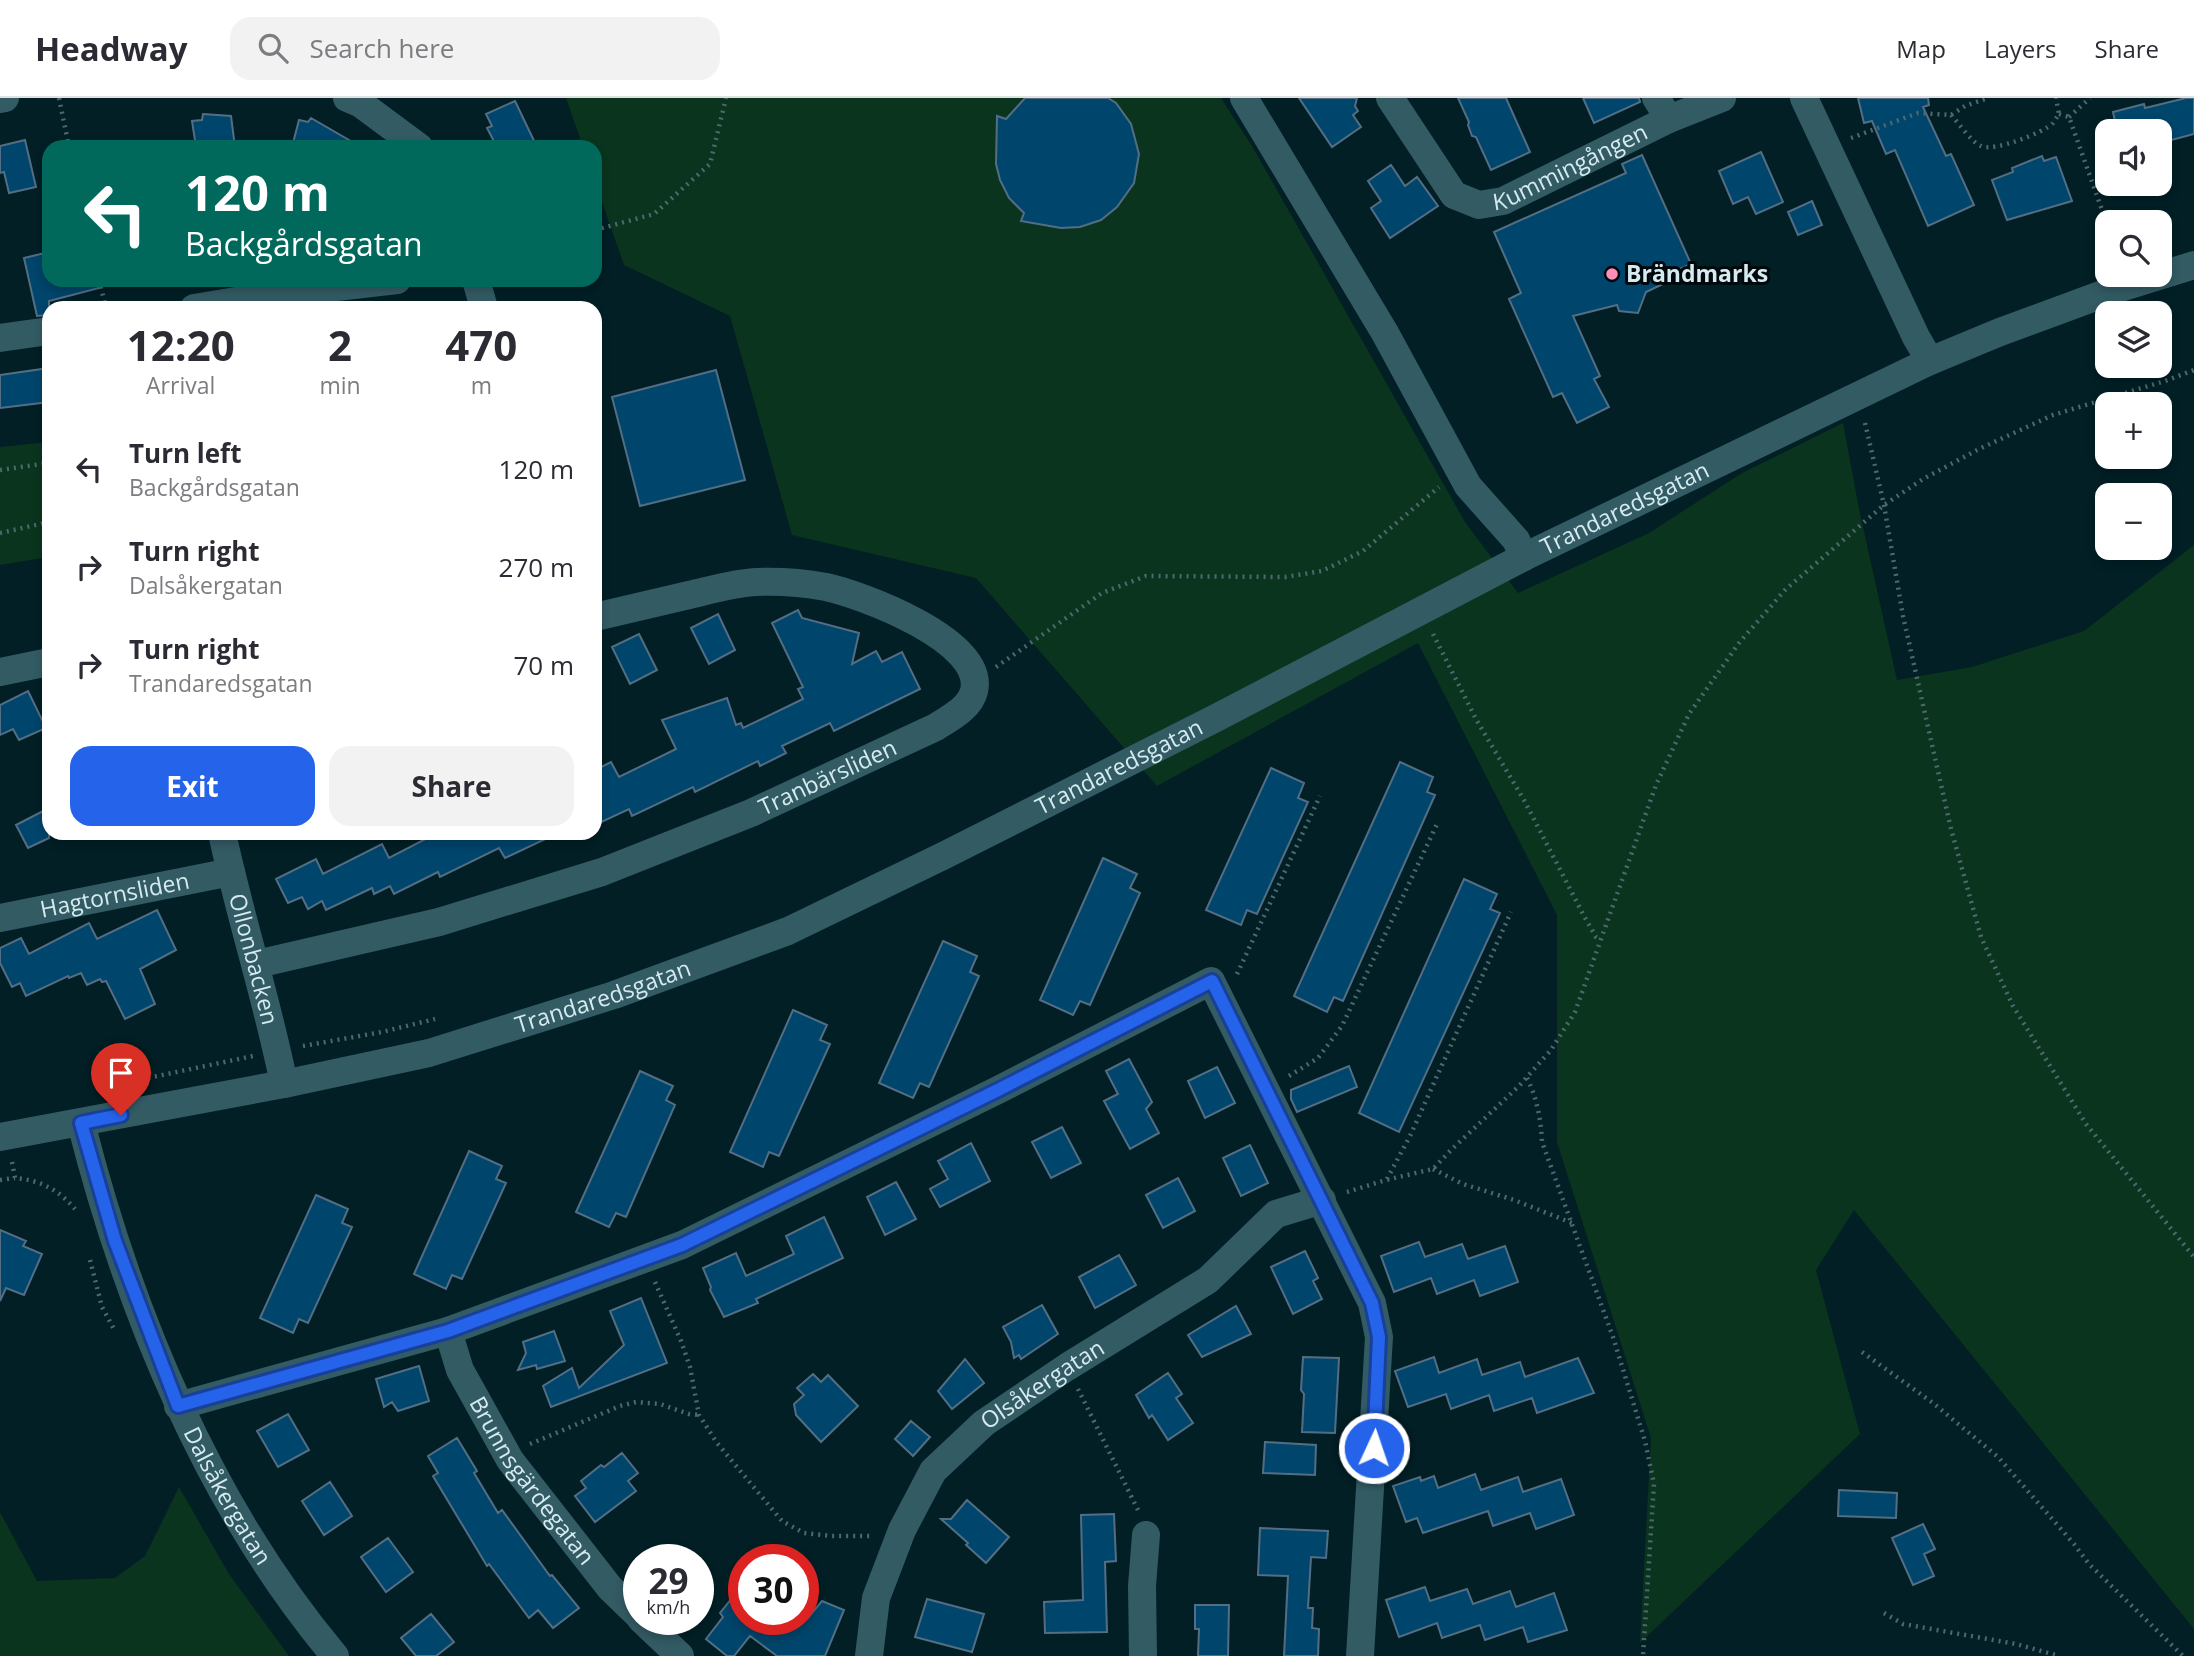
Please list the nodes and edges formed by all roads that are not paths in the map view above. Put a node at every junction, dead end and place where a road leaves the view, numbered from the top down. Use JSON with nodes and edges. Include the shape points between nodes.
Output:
{"nodes":[{"id":1,"x":346,"y":98,"type":"edge"},
{"id":2,"x":1244,"y":98,"type":"edge"},
{"id":3,"x":1390,"y":98,"type":"edge"},
{"id":4,"x":1723,"y":98,"type":"edge"},
{"id":5,"x":1804,"y":98,"type":"edge"},
{"id":6,"x":1663,"y":108,"type":"edge"},
{"id":7,"x":1409,"y":110,"type":"edge"},
{"id":8,"x":410,"y":140,"type":"edge"},
{"id":9,"x":2194,"y":265,"type":"edge"},
{"id":10,"x":337,"y":287,"type":"edge"},
{"id":11,"x":236,"y":301,"type":"edge"},
{"id":12,"x":42,"y":332,"type":"edge"},
{"id":13,"x":0,"y":338,"type":"edge"},
{"id":14,"x":1930,"y":361,"type":"junction"},
{"id":15,"x":1524,"y":558,"type":"junction"},
{"id":16,"x":602,"y":615,"type":"edge"},
{"id":17,"x":42,"y":663,"type":"edge"},
{"id":18,"x":0,"y":672,"type":"edge"},
{"id":19,"x":224,"y":840,"type":"edge"},
{"id":20,"x":231,"y":872,"type":"junction"},
{"id":21,"x":0,"y":919,"type":"edge"},
{"id":22,"x":257,"y":964,"type":"junction"},
{"id":23,"x":284,"y":1084,"type":"junction"},
{"id":24,"x":81,"y":1123,"type":"junction"},
{"id":25,"x":0,"y":1137,"type":"edge"},
{"id":26,"x":1322,"y":1200,"type":"junction"},
{"id":27,"x":448,"y":1331,"type":"junction"},
{"id":28,"x":178,"y":1406,"type":"junction"},
{"id":29,"x":1146,"y":1535,"type":"road end"},
{"id":30,"x":623,"y":1601,"type":"edge"},
{"id":31,"x":658,"y":1635,"type":"edge"},
{"id":32,"x":335,"y":1656,"type":"edge"},
{"id":33,"x":680,"y":1656,"type":"edge"},
{"id":34,"x":869,"y":1656,"type":"edge"},
{"id":35,"x":1143,"y":1656,"type":"edge"},
{"id":36,"x":1360,"y":1656,"type":"edge"}],
"edges":[{"from":1,"to":8,"type":"street"},
{"from":2,"to":15,"type":"street","via":[[1385,333],[1468,486],[1516,540]]},
{"from":3,"to":7,"type":"street","name":"Kummingången"},
{"from":4,"to":6,"type":"street","name":"Kummingången"},
{"from":5,"to":14,"type":"street"},
{"from":6,"to":7,"type":"street","name":"Kummingången","via":[[1503,201],[1479,205],[1454,195]]},
{"from":9,"to":14,"type":"street","name":"Trandaredsgatan"},
{"from":10,"to":11,"type":"street"},
{"from":12,"to":13,"type":"street"},
{"from":14,"to":15,"type":"street","name":"Trandaredsgatan"},
{"from":15,"to":23,"type":"street","name":"Trandaredsgatan","via":[[788,931],[614,995],[429,1053]]},
{"from":16,"to":22,"type":"street","name":"Tranbärsliden","via":[[729,585],[781,582],[826,587],[888,608],[932,631],[971,667],[974,692],[956,714],[936,727],[726,823],[602,872],[439,922]]},
{"from":17,"to":18,"type":"street"},
{"from":19,"to":20,"type":"street","name":"Ollonbacken"},
{"from":20,"to":21,"type":"street","name":"Hagtornsliden"},
{"from":20,"to":22,"type":"street","name":"Ollonbacken"},
{"from":22,"to":23,"type":"street","name":"Ollonbacken"},
{"from":23,"to":24,"type":"street","name":"Trandaredsgatan"},
{"from":24,"to":25,"type":"street","name":"Trandaredsgatan"},
{"from":24,"to":28,"type":"street","name":"Dalsåkergatan","via":[[115,1241]]},
{"from":26,"to":27,"type":"street","via":[[1216,989],[682,1245]]},
{"from":26,"to":34,"type":"street","name":"Olsåkergatan","via":[[1276,1214],[1208,1280],[984,1423],[933,1471],[876,1598]]},
{"from":26,"to":36,"type":"street","via":[[1372,1303],[1379,1337]]},
{"from":27,"to":28,"type":"street"},
{"from":27,"to":30,"type":"street","name":"Brunnsgärdegatan","via":[[460,1370],[510,1460]]},
{"from":28,"to":32,"type":"street","name":"Dalsåkergatan","via":[[232,1511]]},
{"from":29,"to":35,"type":"street"},
{"from":31,"to":33,"type":"street","name":"Brunnsgärdegatan"}]}
